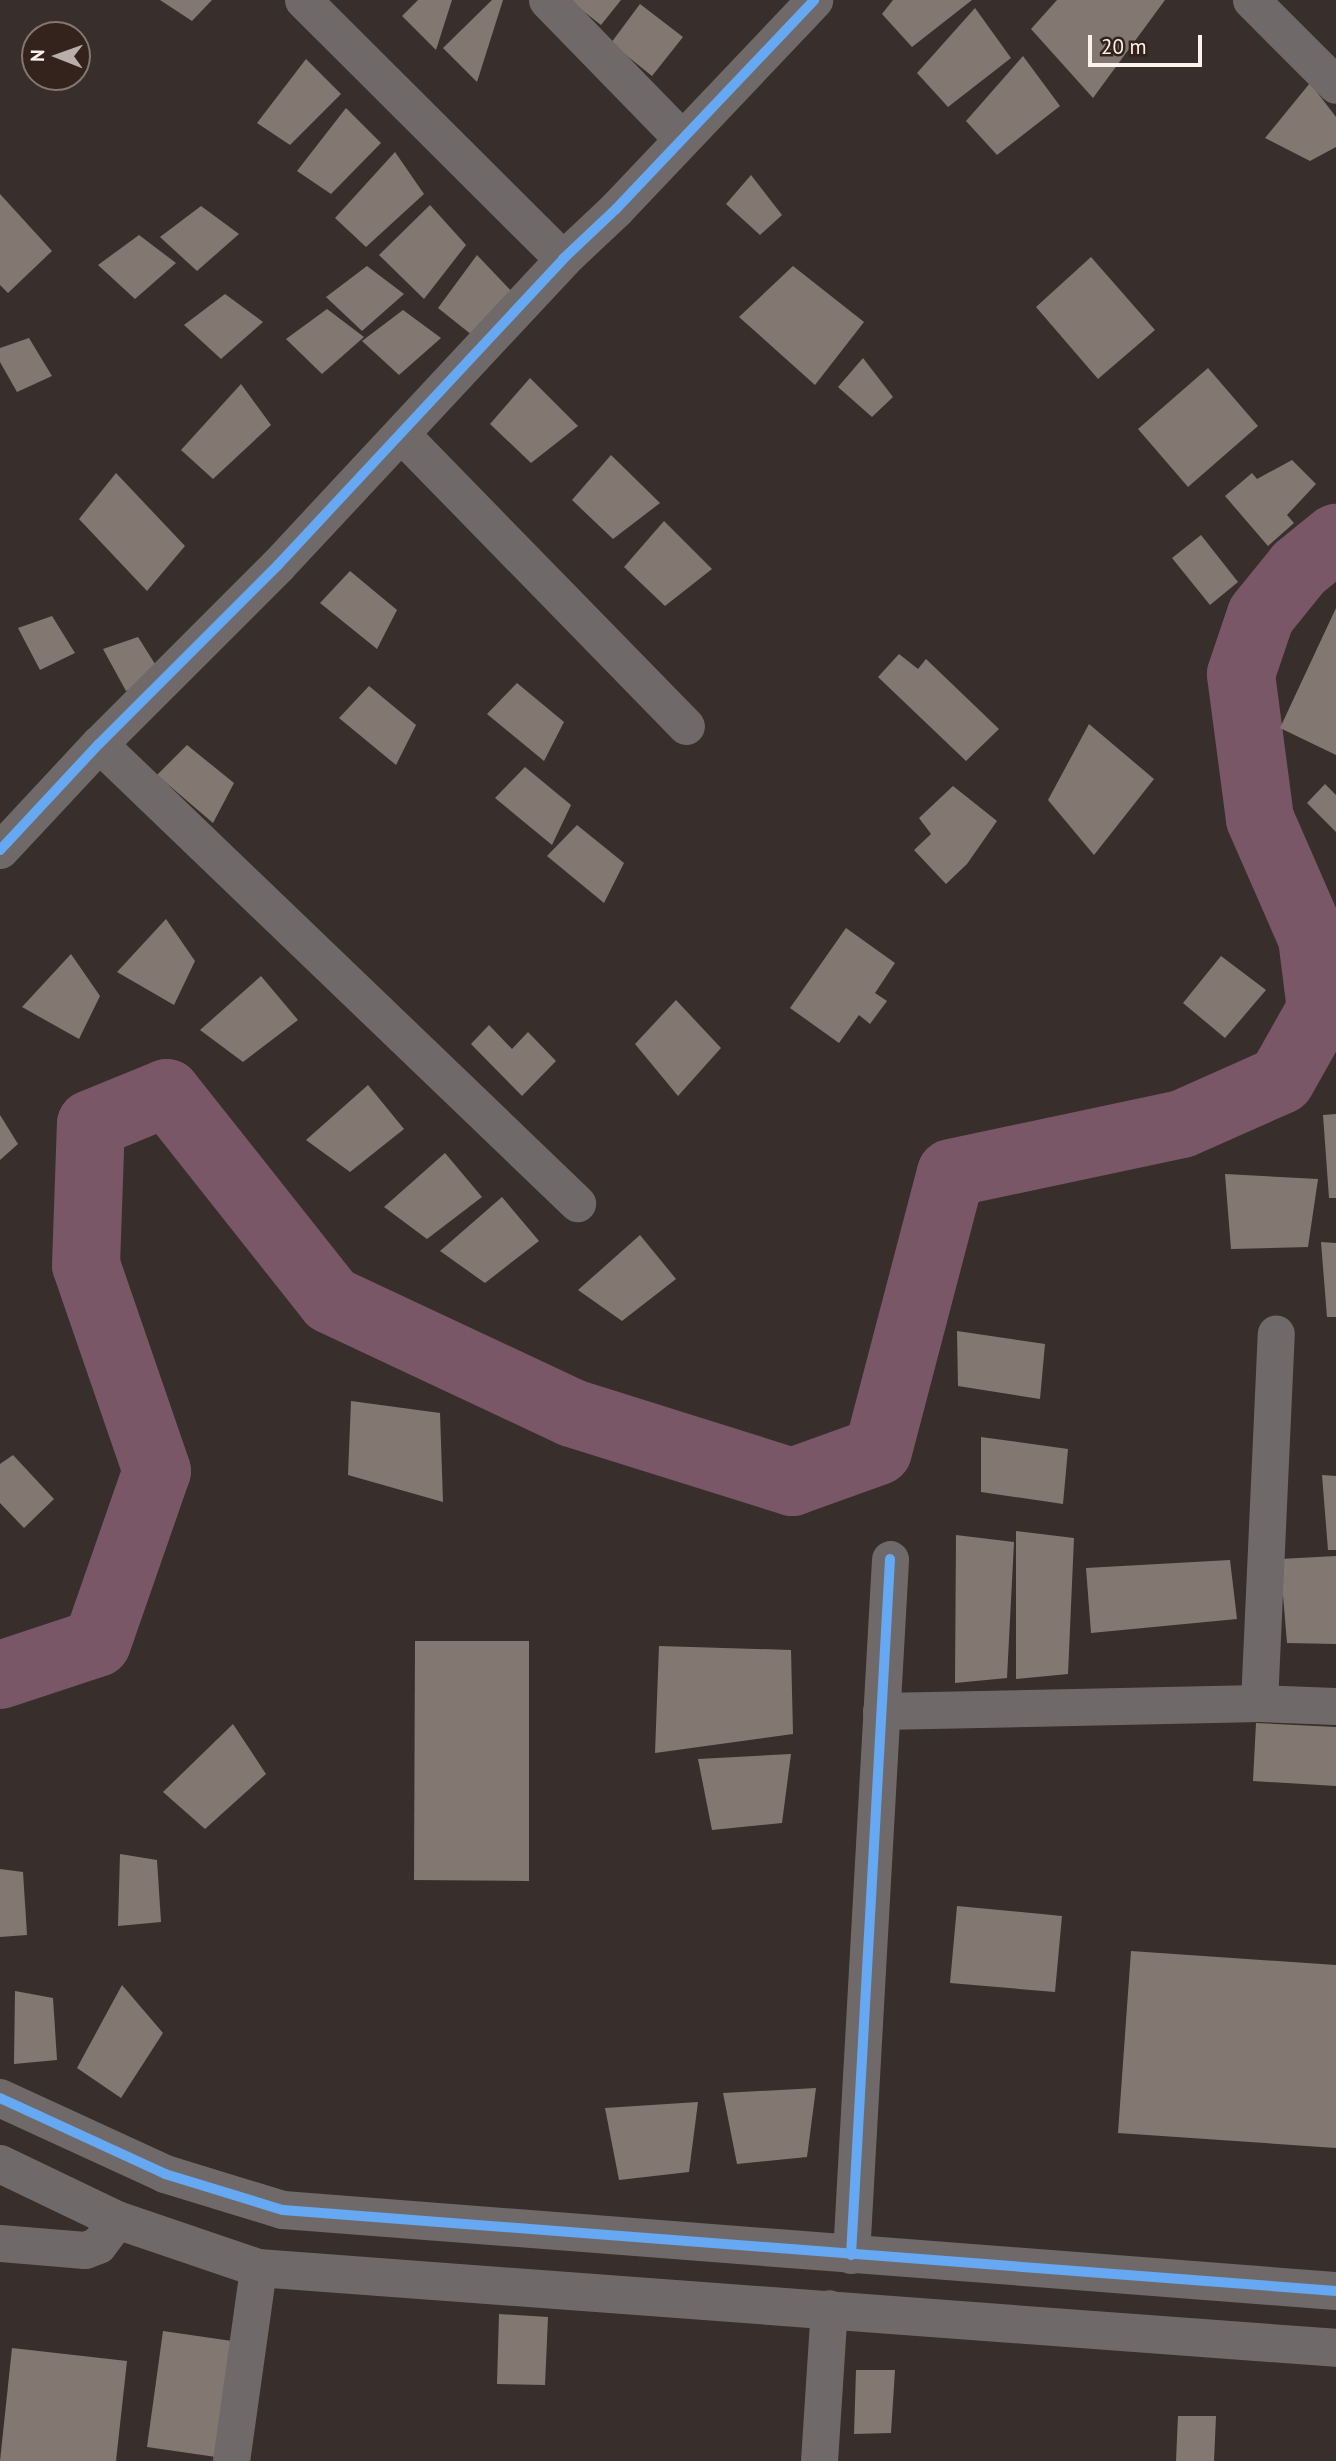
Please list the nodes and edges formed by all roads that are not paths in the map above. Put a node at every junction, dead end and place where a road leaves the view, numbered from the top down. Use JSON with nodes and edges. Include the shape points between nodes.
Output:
{"nodes":[{"id":1,"x":303,"y":0,"type":"edge"},
{"id":2,"x":547,"y":0,"type":"edge"},
{"id":3,"x":814,"y":0,"type":"edge"},
{"id":4,"x":1251,"y":0,"type":"edge"},
{"id":5,"x":1336,"y":85,"type":"edge"},
{"id":6,"x":680,"y":137,"type":"junction"},
{"id":7,"x":563,"y":259,"type":"junction"},
{"id":8,"x":401,"y":434,"type":"junction"},
{"id":9,"x":686,"y":726,"type":"dead end"},
{"id":10,"x":99,"y":744,"type":"junction"},
{"id":11,"x":0,"y":850,"type":"edge"},
{"id":12,"x":577,"y":1203,"type":"dead end"},
{"id":13,"x":1276,"y":1333,"type":"dead end"},
{"id":14,"x":890,"y":1559,"type":"dead end"},
{"id":15,"x":1259,"y":1703,"type":"junction"},
{"id":16,"x":1336,"y":1706,"type":"edge"},
{"id":17,"x":881,"y":1711,"type":"junction"},
{"id":18,"x":0,"y":2098,"type":"edge"},
{"id":19,"x":0,"y":2164,"type":"edge"},
{"id":20,"x":117,"y":2220,"type":"junction"},
{"id":21,"x":0,"y":2243,"type":"edge"},
{"id":22,"x":851,"y":2255,"type":"junction"},
{"id":23,"x":258,"y":2268,"type":"junction"},
{"id":24,"x":1336,"y":2291,"type":"edge"},
{"id":25,"x":829,"y":2308,"type":"junction"},
{"id":26,"x":1336,"y":2348,"type":"edge"},
{"id":27,"x":231,"y":2461,"type":"edge"},
{"id":28,"x":819,"y":2461,"type":"edge"}],
"edges":[{"from":1,"to":7,"type":"street"},
{"from":2,"to":6,"type":"street"},
{"from":3,"to":6,"type":"street"},
{"from":4,"to":5,"type":"street"},
{"from":6,"to":7,"type":"street","via":[[616,209]]},
{"from":7,"to":8,"type":"street"},
{"from":8,"to":9,"type":"street"},
{"from":8,"to":10,"type":"street"},
{"from":10,"to":11,"type":"street"},
{"from":10,"to":12,"type":"street"},
{"from":13,"to":15,"type":"street"},
{"from":14,"to":17,"type":"street"},
{"from":15,"to":16,"type":"street"},
{"from":15,"to":17,"type":"street"},
{"from":17,"to":22,"type":"street"},
{"from":18,"to":22,"type":"street","via":[[165,2174],[283,2210]]},
{"from":19,"to":20,"type":"street"},
{"from":20,"to":21,"type":"street","via":[[98,2245],[85,2250]]},
{"from":20,"to":23,"type":"street"},
{"from":22,"to":24,"type":"street"},
{"from":23,"to":25,"type":"street"},
{"from":23,"to":27,"type":"street"},
{"from":25,"to":26,"type":"street"},
{"from":25,"to":28,"type":"street"}]}
